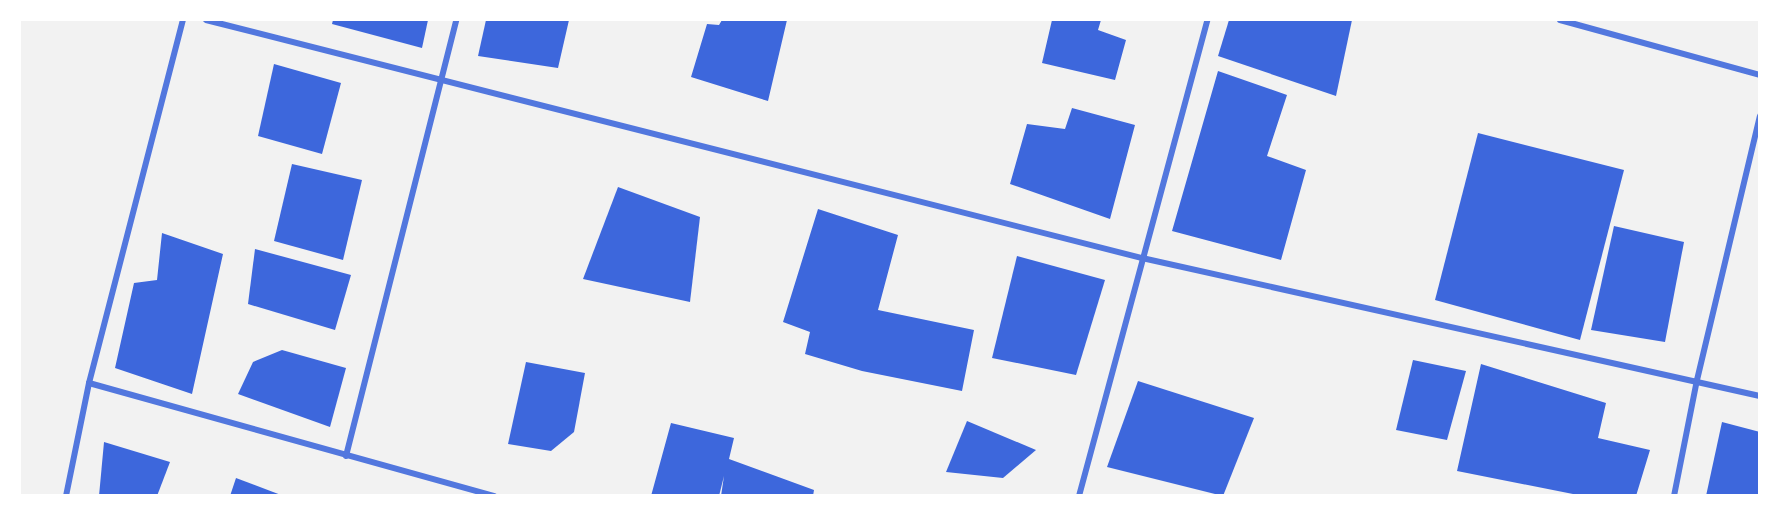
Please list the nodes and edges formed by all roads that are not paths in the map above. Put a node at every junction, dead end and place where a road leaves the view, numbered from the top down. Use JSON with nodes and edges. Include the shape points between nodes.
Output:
{"nodes":[{"id":1,"x":183,"y":20,"type":"edge"},
{"id":2,"x":206,"y":20,"type":"edge"},
{"id":3,"x":456,"y":20,"type":"edge"},
{"id":4,"x":1207,"y":20,"type":"edge"},
{"id":5,"x":1560,"y":20,"type":"edge"},
{"id":6,"x":1760,"y":75,"type":"edge"},
{"id":7,"x":440,"y":82,"type":"junction"},
{"id":8,"x":1760,"y":116,"type":"edge"},
{"id":9,"x":1142,"y":258,"type":"junction"},
{"id":10,"x":1697,"y":380,"type":"junction"},
{"id":11,"x":90,"y":383,"type":"junction"},
{"id":12,"x":1760,"y":396,"type":"edge"},
{"id":13,"x":346,"y":456,"type":"junction"},
{"id":14,"x":66,"y":495,"type":"edge"},
{"id":15,"x":495,"y":495,"type":"edge"},
{"id":16,"x":1079,"y":495,"type":"edge"},
{"id":17,"x":1674,"y":495,"type":"edge"}],
"edges":[{"from":1,"to":11,"type":"street"},
{"from":2,"to":7,"type":"street"},
{"from":3,"to":7,"type":"street"},
{"from":4,"to":9,"type":"street"},
{"from":5,"to":6,"type":"street"},
{"from":7,"to":9,"type":"street"},
{"from":7,"to":13,"type":"street"},
{"from":8,"to":10,"type":"street"},
{"from":9,"to":10,"type":"street"},
{"from":9,"to":16,"type":"street"},
{"from":10,"to":12,"type":"street"},
{"from":10,"to":17,"type":"street"},
{"from":11,"to":13,"type":"street"},
{"from":11,"to":14,"type":"street"},
{"from":13,"to":15,"type":"street"}]}
